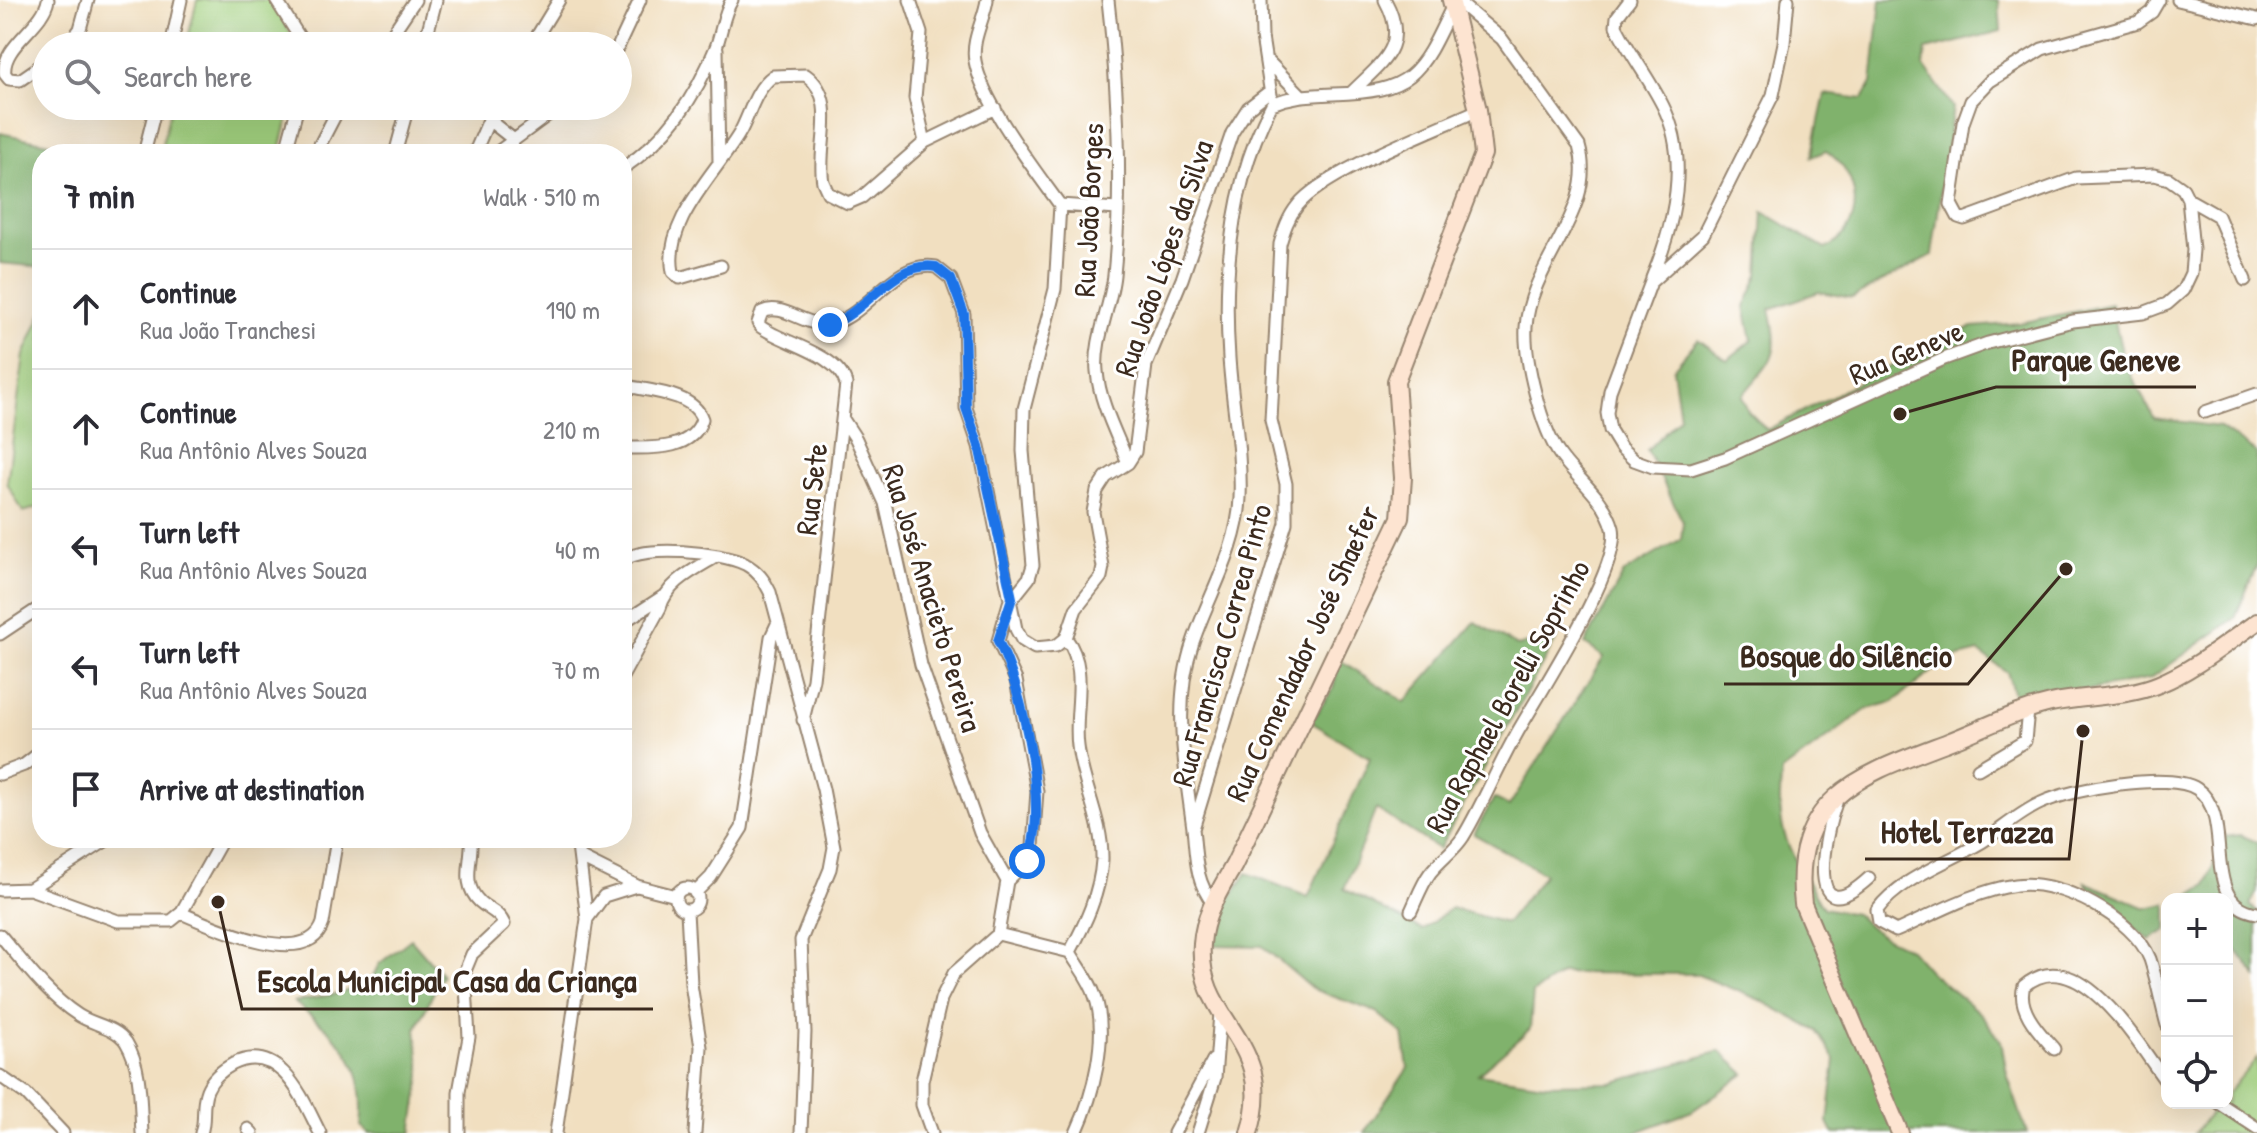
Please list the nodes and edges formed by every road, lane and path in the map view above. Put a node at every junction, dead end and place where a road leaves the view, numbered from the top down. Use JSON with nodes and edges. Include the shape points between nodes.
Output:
{"nodes":[{"id":1,"x":48,"y":0,"type":"edge"},
{"id":2,"x":88,"y":0,"type":"edge"},
{"id":3,"x":181,"y":0,"type":"edge"},
{"id":4,"x":276,"y":0,"type":"edge"},
{"id":5,"x":415,"y":0,"type":"edge"},
{"id":6,"x":436,"y":0,"type":"edge"},
{"id":7,"x":559,"y":0,"type":"edge"},
{"id":8,"x":640,"y":0,"type":"edge"},
{"id":9,"x":732,"y":0,"type":"edge"},
{"id":10,"x":910,"y":0,"type":"edge"},
{"id":11,"x":987,"y":0,"type":"edge"},
{"id":12,"x":1108,"y":0,"type":"edge"},
{"id":13,"x":1261,"y":0,"type":"edge"},
{"id":14,"x":1385,"y":0,"type":"edge"},
{"id":15,"x":1630,"y":0,"type":"edge"},
{"id":16,"x":1788,"y":0,"type":"edge"},
{"id":17,"x":2159,"y":0,"type":"edge"},
{"id":18,"x":2178,"y":0,"type":"edge"},
{"id":19,"x":1453,"y":2,"type":"edge"},
{"id":20,"x":2257,"y":19,"type":"edge"},
{"id":21,"x":78,"y":32,"type":"edge"},
{"id":22,"x":174,"y":32,"type":"edge"},
{"id":23,"x":296,"y":32,"type":"edge"},
{"id":24,"x":393,"y":32,"type":"edge"},
{"id":25,"x":428,"y":32,"type":"edge"},
{"id":26,"x":540,"y":32,"type":"edge"},
{"id":27,"x":625,"y":32,"type":"edge"},
{"id":28,"x":717,"y":44,"type":"junction"},
{"id":29,"x":1265,"y":57,"type":"junction"},
{"id":30,"x":32,"y":72,"type":"edge"},
{"id":31,"x":1300,"y":94,"type":"junction"},
{"id":32,"x":1351,"y":94,"type":"junction"},
{"id":33,"x":1271,"y":98,"type":"junction"},
{"id":34,"x":995,"y":108,"type":"junction"},
{"id":35,"x":1478,"y":110,"type":"junction"},
{"id":36,"x":152,"y":120,"type":"edge"},
{"id":37,"x":294,"y":120,"type":"edge"},
{"id":38,"x":333,"y":120,"type":"edge"},
{"id":39,"x":404,"y":120,"type":"edge"},
{"id":40,"x":488,"y":120,"type":"edge"},
{"id":41,"x":494,"y":120,"type":"edge"},
{"id":42,"x":541,"y":120,"type":"edge"},
{"id":43,"x":514,"y":140,"type":"junction"},
{"id":44,"x":925,"y":142,"type":"junction"},
{"id":45,"x":146,"y":144,"type":"edge"},
{"id":46,"x":288,"y":144,"type":"edge"},
{"id":47,"x":320,"y":144,"type":"edge"},
{"id":48,"x":398,"y":144,"type":"edge"},
{"id":49,"x":478,"y":144,"type":"edge"},
{"id":50,"x":509,"y":144,"type":"edge"},
{"id":51,"x":632,"y":161,"type":"edge"},
{"id":52,"x":719,"y":163,"type":"junction"},
{"id":53,"x":2188,"y":199,"type":"junction"},
{"id":54,"x":1060,"y":205,"type":"junction"},
{"id":55,"x":1117,"y":209,"type":"junction"},
{"id":56,"x":721,"y":266,"type":"dead end"},
{"id":57,"x":2245,"y":280,"type":"dead end"},
{"id":58,"x":1651,"y":282,"type":"junction"},
{"id":59,"x":632,"y":387,"type":"edge"},
{"id":60,"x":2257,"y":394,"type":"edge"},
{"id":61,"x":2205,"y":412,"type":"dead end"},
{"id":62,"x":843,"y":419,"type":"junction"},
{"id":63,"x":632,"y":447,"type":"edge"},
{"id":64,"x":1128,"y":463,"type":"junction"},
{"id":65,"x":632,"y":556,"type":"edge"},
{"id":66,"x":717,"y":556,"type":"junction"},
{"id":67,"x":662,"y":597,"type":"junction"},
{"id":68,"x":1012,"y":598,"type":"junction"},
{"id":69,"x":32,"y":613,"type":"edge"},
{"id":70,"x":632,"y":616,"type":"edge"},
{"id":71,"x":778,"y":622,"type":"junction"},
{"id":72,"x":2257,"y":622,"type":"edge"},
{"id":73,"x":0,"y":634,"type":"edge"},
{"id":74,"x":1066,"y":638,"type":"junction"},
{"id":75,"x":632,"y":659,"type":"edge"},
{"id":76,"x":2028,"y":710,"type":"junction"},
{"id":77,"x":803,"y":720,"type":"junction"},
{"id":78,"x":32,"y":759,"type":"edge"},
{"id":79,"x":1978,"y":769,"type":"dead end"},
{"id":80,"x":0,"y":774,"type":"edge"},
{"id":81,"x":1837,"y":798,"type":"junction"},
{"id":82,"x":1193,"y":829,"type":"junction"},
{"id":83,"x":94,"y":848,"type":"edge"},
{"id":84,"x":217,"y":848,"type":"edge"},
{"id":85,"x":335,"y":848,"type":"edge"},
{"id":86,"x":471,"y":848,"type":"edge"},
{"id":87,"x":579,"y":848,"type":"edge"},
{"id":88,"x":581,"y":858,"type":"junction"},
{"id":89,"x":1869,"y":878,"type":"dead end"},
{"id":90,"x":1007,"y":881,"type":"junction"},
{"id":91,"x":637,"y":886,"type":"junction"},
{"id":92,"x":30,"y":889,"type":"junction"},
{"id":93,"x":0,"y":890,"type":"edge"},
{"id":94,"x":695,"y":893,"type":"junction"},
{"id":95,"x":676,"y":896,"type":"junction"},
{"id":96,"x":1213,"y":903,"type":"junction"},
{"id":97,"x":687,"y":911,"type":"junction"},
{"id":98,"x":1411,"y":911,"type":"dead end"},
{"id":99,"x":181,"y":913,"type":"junction"},
{"id":100,"x":2257,"y":913,"type":"edge"},
{"id":101,"x":587,"y":919,"type":"junction"},
{"id":102,"x":998,"y":934,"type":"junction"},
{"id":103,"x":0,"y":935,"type":"edge"},
{"id":104,"x":1070,"y":952,"type":"junction"},
{"id":105,"x":2161,"y":1002,"type":"edge"},
{"id":106,"x":1220,"y":1013,"type":"junction"},
{"id":107,"x":2054,"y":1049,"type":"dead end"},
{"id":108,"x":1216,"y":1055,"type":"junction"},
{"id":109,"x":0,"y":1076,"type":"edge"},
{"id":110,"x":2161,"y":1076,"type":"edge"},
{"id":111,"x":2228,"y":1109,"type":"edge"},
{"id":112,"x":2257,"y":1128,"type":"edge"},
{"id":113,"x":203,"y":1132,"type":"edge"},
{"id":114,"x":63,"y":1133,"type":"edge"},
{"id":115,"x":142,"y":1133,"type":"edge"},
{"id":116,"x":320,"y":1133,"type":"edge"},
{"id":117,"x":459,"y":1133,"type":"edge"},
{"id":118,"x":556,"y":1133,"type":"edge"},
{"id":119,"x":695,"y":1133,"type":"edge"},
{"id":120,"x":801,"y":1133,"type":"edge"},
{"id":121,"x":932,"y":1133,"type":"edge"},
{"id":122,"x":1076,"y":1133,"type":"edge"},
{"id":123,"x":1174,"y":1133,"type":"edge"},
{"id":124,"x":1198,"y":1133,"type":"edge"},
{"id":125,"x":1249,"y":1133,"type":"edge"},
{"id":126,"x":1900,"y":1133,"type":"edge"}],
"edges":[{"from":1,"to":30,"type":"street","via":[[43,15],[5,63],[9,79],[20,80]]},
{"from":2,"to":21,"type":"street"},
{"from":3,"to":22,"type":"street"},
{"from":4,"to":23,"type":"street"},
{"from":5,"to":24,"type":"street"},
{"from":6,"to":25,"type":"street"},
{"from":7,"to":26,"type":"street"},
{"from":8,"to":27,"type":"street"},
{"from":9,"to":28,"type":"street"},
{"from":10,"to":44,"type":"street","via":[[921,33],[915,98]]},
{"from":11,"to":34,"type":"street","via":[[975,61]]},
{"from":12,"to":55,"type":"street","name":"Rua João Borges","via":[[1117,79]]},
{"from":13,"to":29,"type":"street"},
{"from":14,"to":32,"type":"street","via":[[1395,18],[1396,40]]},
{"from":15,"to":58,"type":"street","via":[[1616,26],[1665,109],[1678,156],[1665,245]]},
{"from":16,"to":58,"type":"street","name":"Rua Geneve","via":[[1773,95],[1716,212],[1689,250]]},
{"from":17,"to":53,"type":"street","via":[[2138,22],[2042,49],[1990,81],[1971,101],[1963,123],[1951,204],[1958,217],[1974,217],[2076,178],[2132,174],[2169,179]]},
{"from":18,"to":20,"type":"street"},
{"from":19,"to":32,"type":"street","via":[[1430,54],[1411,77],[1378,91]]},
{"from":19,"to":35,"type":"street","name":"Rua Comendador José Shaefer"},
{"from":19,"to":98,"type":"street","name":"Rua Raphael Borelli Soprinho","via":[[1502,39],[1579,146],[1584,161],[1578,198],[1533,287],[1525,331],[1536,393],[1552,440],[1599,500],[1614,531],[1607,567],[1578,628],[1463,837],[1430,873]]},
{"from":28,"to":51,"type":"street","via":[[678,119]]},
{"from":28,"to":52,"type":"street"},
{"from":29,"to":31,"type":"street"},
{"from":29,"to":33,"type":"street"},
{"from":31,"to":32,"type":"street"},
{"from":31,"to":33,"type":"street"},
{"from":33,"to":64,"type":"street","name":"Rua João Lópes da Silva","via":[[1248,108],[1232,133],[1146,365],[1136,446]]},
{"from":33,"to":82,"type":"street","via":[[1244,165],[1232,224],[1228,356],[1240,497],[1231,542],[1192,644],[1186,674],[1181,760]]},
{"from":34,"to":44,"type":"street"},
{"from":34,"to":54,"type":"street"},
{"from":35,"to":82,"type":"street","name":"Rua Francisca Correa Pinto","via":[[1338,175],[1298,204],[1286,224],[1280,244],[1271,420],[1286,484],[1286,523]]},
{"from":35,"to":96,"type":"street","name":"Rua Comendador José Shaefer","via":[[1481,164],[1396,381],[1403,478],[1400,518]]},
{"from":36,"to":45,"type":"street"},
{"from":37,"to":46,"type":"street"},
{"from":38,"to":47,"type":"street"},
{"from":39,"to":48,"type":"street"},
{"from":40,"to":49,"type":"street"},
{"from":41,"to":43,"type":"street"},
{"from":42,"to":43,"type":"street"},
{"from":43,"to":50,"type":"street"},
{"from":44,"to":52,"type":"street","via":[[862,197],[848,203],[837,200],[828,193],[822,174],[821,91],[806,75],[780,73],[765,82]]},
{"from":52,"to":56,"type":"street","via":[[683,220],[671,263],[676,276],[685,278]]},
{"from":53,"to":57,"type":"street","via":[[2218,216]]},
{"from":53,"to":58,"type":"street","name":"Rua Geneve","via":[[2191,273],[2183,290],[2167,304],[1988,343],[1691,469],[1634,460],[1610,430],[1610,391]]},
{"from":54,"to":55,"type":"street"},
{"from":54,"to":68,"type":"street","via":[[1055,289],[1024,409],[1033,565]]},
{"from":55,"to":64,"type":"street","name":"Rua João Borges","via":[[1114,275],[1096,367]]},
{"from":59,"to":63,"type":"street","via":[[681,399],[702,419],[683,442]]},
{"from":60,"to":61,"type":"street"},
{"from":62,"to":68,"type":"street","name":"Rua Sete","via":[[845,378],[827,362],[761,327],[762,312],[776,309],[830,325],[860,309],[910,267],[936,267],[951,279],[964,314],[966,408]]},
{"from":62,"to":77,"type":"street","name":"Rua Sete","via":[[813,679]]},
{"from":62,"to":90,"type":"street","name":"Rua José Anacieto Pereira","via":[[885,503],[921,665],[980,833]]},
{"from":64,"to":74,"type":"street","via":[[1106,477],[1097,491],[1093,512],[1101,577],[1076,609]]},
{"from":65,"to":66,"type":"street"},
{"from":66,"to":67,"type":"street"},
{"from":66,"to":71,"type":"street","via":[[747,565],[763,578]]},
{"from":67,"to":70,"type":"street"},
{"from":67,"to":75,"type":"street"},
{"from":68,"to":74,"type":"street","via":[[1019,636],[1041,649]]},
{"from":68,"to":90,"type":"street","via":[[998,641],[1016,680],[1037,791],[1037,824],[1027,861]]},
{"from":69,"to":73,"type":"street"},
{"from":71,"to":77,"type":"street"},
{"from":71,"to":94,"type":"street","via":[[771,637],[742,828]]},
{"from":72,"to":76,"type":"street","via":[[2158,685]]},
{"from":74,"to":104,"type":"street","via":[[1077,662],[1078,747],[1102,858],[1094,900]]},
{"from":76,"to":79,"type":"street","via":[[2025,741]]},
{"from":76,"to":81,"type":"street","via":[[1888,763]]},
{"from":77,"to":120,"type":"street","via":[[834,847],[801,940]]},
{"from":78,"to":80,"type":"street"},
{"from":81,"to":89,"type":"street","via":[[1824,836],[1827,888],[1841,898]]},
{"from":81,"to":126,"type":"street","via":[[1811,826],[1802,846],[1803,904]]},
{"from":82,"to":96,"type":"street","via":[[1199,878]]},
{"from":83,"to":92,"type":"street"},
{"from":84,"to":99,"type":"street"},
{"from":85,"to":99,"type":"street","via":[[323,923],[309,942],[247,938]]},
{"from":86,"to":117,"type":"street","via":[[469,884],[504,924],[472,954],[465,971],[469,1037],[459,1092]]},
{"from":87,"to":88,"type":"street"},
{"from":88,"to":91,"type":"street"},
{"from":88,"to":101,"type":"street"},
{"from":90,"to":102,"type":"street"},
{"from":91,"to":95,"type":"street"},
{"from":91,"to":101,"type":"street","via":[[604,896]]},
{"from":92,"to":93,"type":"street"},
{"from":92,"to":99,"type":"street","via":[[118,921],[164,922]]},
{"from":94,"to":95,"type":"street","via":[[686,888]]},
{"from":94,"to":97,"type":"street","via":[[696,906]]},
{"from":95,"to":97,"type":"street","via":[[678,906]]},
{"from":96,"to":106,"type":"street","name":"Rua Comendador José Shaefer","via":[[1203,936],[1203,966]]},
{"from":97,"to":119,"type":"street","via":[[701,1047]]},
{"from":100,"to":105,"type":"street","via":[[2238,905],[2229,892],[2218,862],[2210,805],[2197,789],[2174,782],[2077,791],[2040,803],[1901,888],[1877,910],[1879,922],[1896,931],[2018,884],[2051,889],[2117,918],[2149,957]]},
{"from":101,"to":118,"type":"street"},
{"from":102,"to":104,"type":"street"},
{"from":102,"to":121,"type":"street","via":[[954,973],[941,999],[922,1081],[922,1105]]},
{"from":103,"to":115,"type":"street","via":[[63,1004],[126,1043],[137,1070]]},
{"from":104,"to":122,"type":"street","via":[[1092,987],[1099,1044]]},
{"from":106,"to":108,"type":"street"},
{"from":106,"to":125,"type":"street","name":"Rua Comendador José Shaefer","via":[[1244,1048],[1256,1078]]},
{"from":107,"to":110,"type":"street","via":[[2022,999],[2024,986],[2042,977],[2065,977],[2089,986]]},
{"from":108,"to":123,"type":"street"},
{"from":108,"to":124,"type":"street","via":[[1212,1092]]},
{"from":109,"to":114,"type":"street","via":[[26,1094]]},
{"from":111,"to":112,"type":"street"},
{"from":113,"to":116,"type":"street","via":[[208,1087],[223,1070],[256,1059],[286,1073]]}]}
